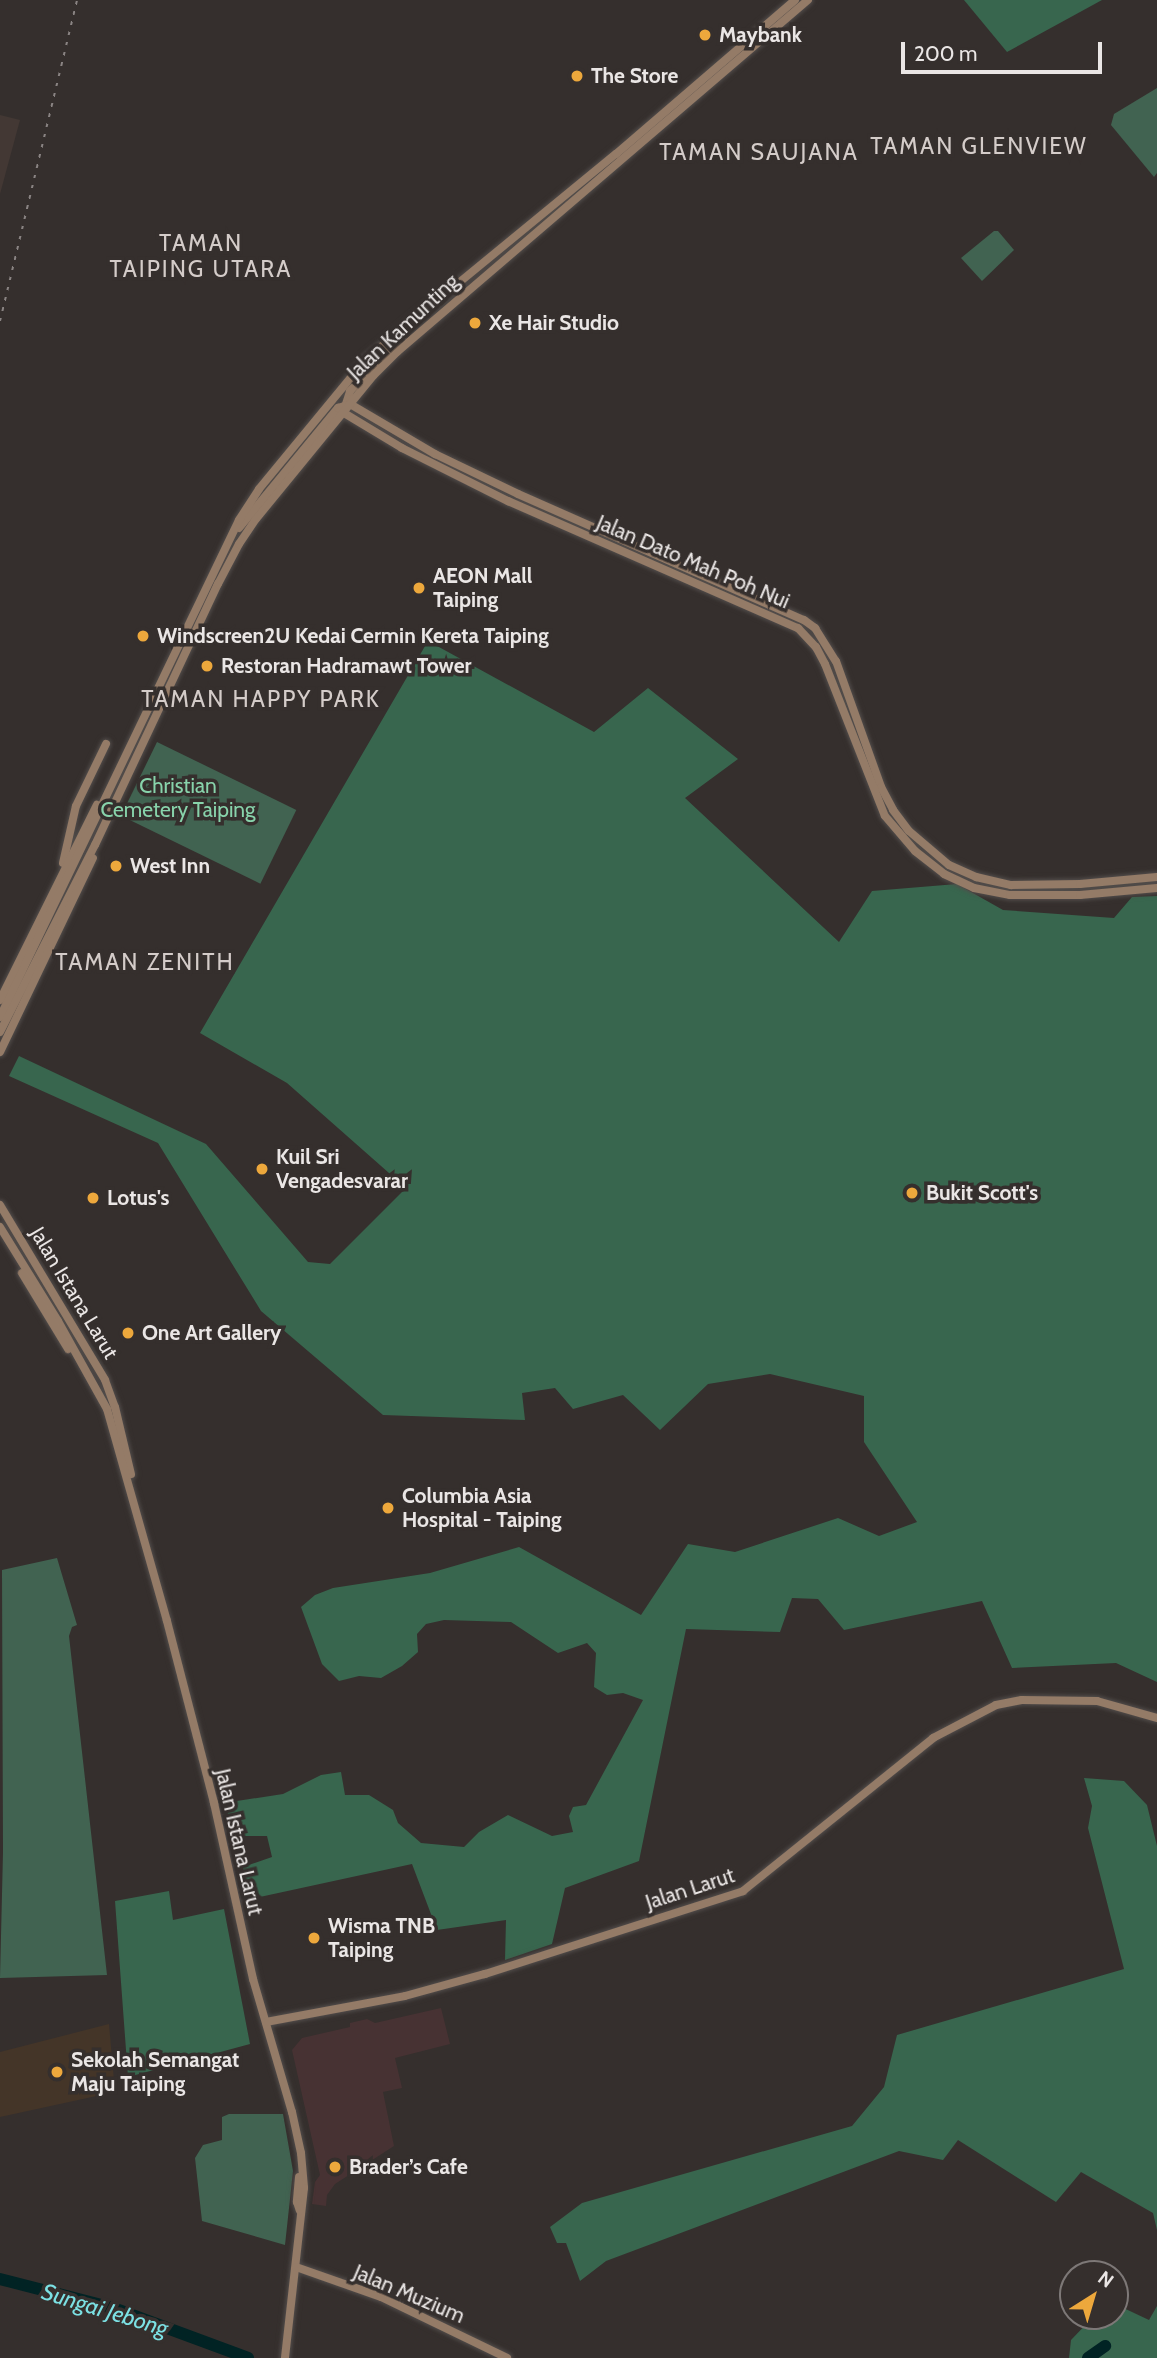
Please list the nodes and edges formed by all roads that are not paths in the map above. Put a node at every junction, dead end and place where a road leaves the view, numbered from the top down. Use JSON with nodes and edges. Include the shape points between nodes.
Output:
{"nodes":[{"id":1,"x":795,"y":0,"type":"edge"},
{"id":2,"x":808,"y":0,"type":"edge"},
{"id":3,"x":419,"y":316,"type":"junction"},
{"id":4,"x":346,"y":407,"type":"junction"},
{"id":5,"x":231,"y":539,"type":"junction"},
{"id":6,"x":804,"y":620,"type":"junction"},
{"id":7,"x":798,"y":628,"type":"junction"},
{"id":8,"x":106,"y":744,"type":"dead end"},
{"id":9,"x":113,"y":785,"type":"junction"},
{"id":10,"x":95,"y":845,"type":"junction"},
{"id":11,"x":1157,"y":877,"type":"edge"},
{"id":12,"x":58,"y":883,"type":"junction"},
{"id":13,"x":1157,"y":888,"type":"edge"},
{"id":14,"x":58,"y":909,"type":"junction"},
{"id":15,"x":0,"y":1000,"type":"edge"},
{"id":16,"x":0,"y":1017,"type":"edge"},
{"id":17,"x":0,"y":1032,"type":"edge"},
{"id":18,"x":0,"y":1052,"type":"edge"},
{"id":19,"x":0,"y":1205,"type":"edge"},
{"id":20,"x":0,"y":1227,"type":"edge"},
{"id":21,"x":0,"y":1237,"type":"edge"},
{"id":22,"x":90,"y":1379,"type":"junction"},
{"id":23,"x":141,"y":1525,"type":"junction"},
{"id":24,"x":1157,"y":1718,"type":"edge"},
{"id":25,"x":266,"y":2022,"type":"junction"},
{"id":26,"x":296,"y":2267,"type":"junction"},
{"id":27,"x":285,"y":2358,"type":"edge"},
{"id":28,"x":507,"y":2358,"type":"edge"}],
"edges":[{"from":1,"to":3,"type":"main road","name":"Jalan Kamunting"},
{"from":2,"to":4,"type":"main road","name":"Jalan Kamunting","via":[[424,328]]},
{"from":3,"to":4,"type":"main road","via":[[364,373],[350,391]]},
{"from":3,"to":5,"type":"main road","name":"Jalan Kamunting","via":[[358,367],[259,489]]},
{"from":4,"to":5,"type":"main road","via":[[338,408],[309,441]]},
{"from":4,"to":6,"type":"main road","name":"Jalan Dato Mah Poh Nui","via":[[518,494]]},
{"from":4,"to":7,"type":"main road","name":"Jalan Dato Mah Poh Nui","via":[[402,448],[508,501]]},
{"from":4,"to":10,"type":"main road","name":"Jalan Kamunting","via":[[239,544]]},
{"from":5,"to":9,"type":"main road","name":"Jalan Kamunting"},
{"from":6,"to":7,"type":"main road"},
{"from":6,"to":11,"type":"main road","name":"Jalan Dato Mah Poh Nui","via":[[815,628],[836,661],[893,810],[915,837],[949,865],[993,882],[1023,885]]},
{"from":7,"to":13,"type":"main road","name":"Jalan Dato Mah Poh Nui","via":[[825,664],[885,816],[915,851],[944,874],[974,888],[1010,895]]},
{"from":8,"to":12,"type":"main road","via":[[76,806]]},
{"from":9,"to":12,"type":"main road","name":"Jalan Kamunting","via":[[97,806]]},
{"from":9,"to":14,"type":"main road","name":"Jalan Kamunting"},
{"from":10,"to":14,"type":"main road","name":"Jalan Kamunting"},
{"from":10,"to":18,"type":"main road","name":"Jalan Kamunting","via":[[87,872]]},
{"from":12,"to":15,"type":"main road","name":"Jalan Kamunting"},
{"from":14,"to":16,"type":"main road","name":"Jalan Kamunting"},
{"from":14,"to":17,"type":"main road","name":"Jalan Kamunting"},
{"from":19,"to":23,"type":"main road","name":"Jalan Istana Larut","via":[[105,1380],[125,1446]]},
{"from":20,"to":22,"type":"main road","name":"Jalan Istana Larut"},
{"from":21,"to":22,"type":"main road","name":"Jalan Istana Larut"},
{"from":22,"to":23,"type":"main road","name":"Jalan Istana Larut","via":[[107,1409]]},
{"from":23,"to":25,"type":"main road","name":"Jalan Istana Larut"},
{"from":24,"to":25,"type":"main road","name":"Jalan Larut","via":[[1097,1701],[1022,1700],[996,1705],[933,1738],[743,1891],[445,1985]]},
{"from":25,"to":26,"type":"main road","name":"Jalan Istana Larut","via":[[299,2139],[304,2188]]},
{"from":26,"to":27,"type":"main road","name":"Jalan Istana Larut"},
{"from":26,"to":28,"type":"main road","name":"Jalan Muzium","via":[[380,2297]]}]}
